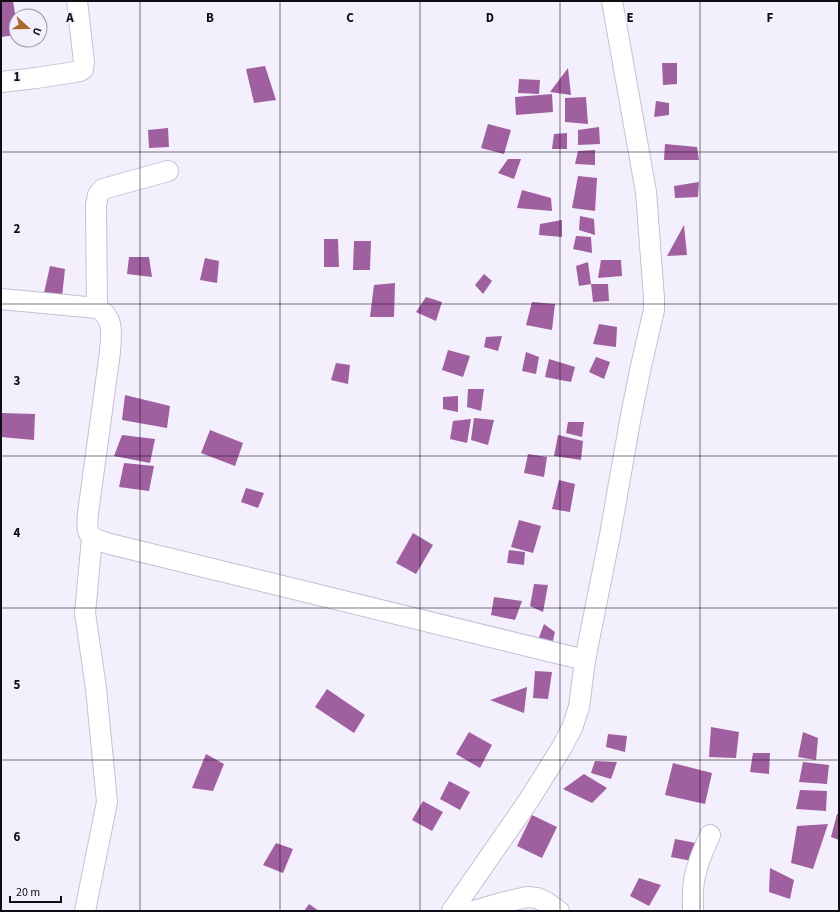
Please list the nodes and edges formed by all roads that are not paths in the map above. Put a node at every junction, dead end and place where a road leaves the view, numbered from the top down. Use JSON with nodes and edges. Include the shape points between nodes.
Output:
{"nodes":[{"id":1,"x":77,"y":1,"type":"edge"},
{"id":2,"x":612,"y":1,"type":"edge"},
{"id":3,"x":1,"y":82,"type":"edge"},
{"id":4,"x":168,"y":171,"type":"dead end"},
{"id":5,"x":1,"y":299,"type":"edge"},
{"id":6,"x":97,"y":308,"type":"junction"},
{"id":7,"x":92,"y":538,"type":"junction"},
{"id":8,"x":578,"y":659,"type":"junction"},
{"id":9,"x":710,"y":835,"type":"dead end"},
{"id":10,"x":85,"y":911,"type":"edge"},
{"id":11,"x":452,"y":911,"type":"edge"},
{"id":12,"x":474,"y":911,"type":"edge"},
{"id":13,"x":559,"y":911,"type":"edge"},
{"id":14,"x":693,"y":911,"type":"edge"}],
"edges":[{"from":1,"to":3,"type":"street","via":[[83,69]]},
{"from":2,"to":8,"type":"street","via":[[646,192],[654,310],[630,421],[610,535]]},
{"from":4,"to":6,"type":"street","via":[[103,188],[98,195]]},
{"from":5,"to":6,"type":"street"},
{"from":6,"to":7,"type":"street","via":[[107,315],[111,330],[88,513],[87,527]]},
{"from":7,"to":8,"type":"street"},
{"from":7,"to":10,"type":"street","via":[[85,613],[96,688],[106,802]]},
{"from":8,"to":11,"type":"street","via":[[579,707],[572,728],[529,800]]},
{"from":9,"to":14,"type":"street","via":[[694,877]]},
{"from":12,"to":13,"type":"street","via":[[527,897],[537,898]]}]}
